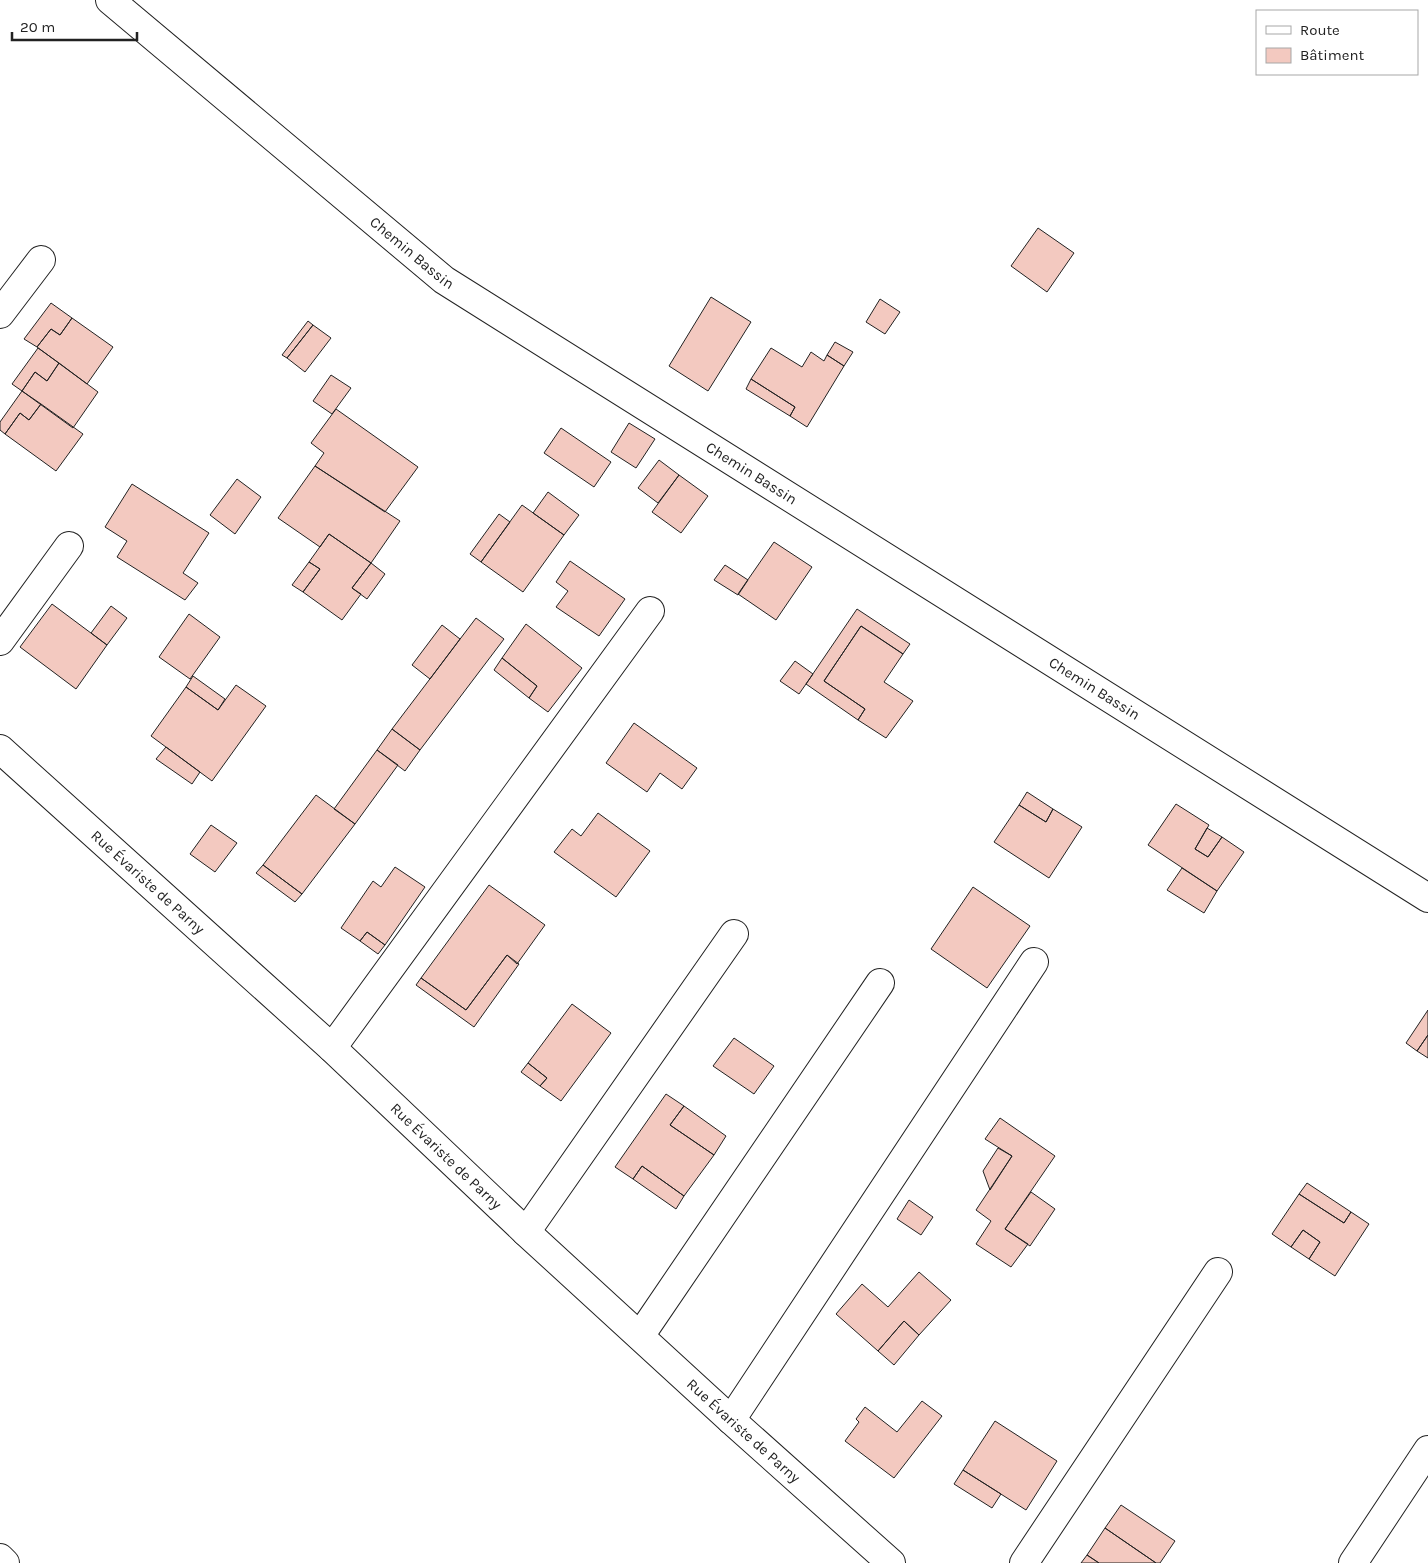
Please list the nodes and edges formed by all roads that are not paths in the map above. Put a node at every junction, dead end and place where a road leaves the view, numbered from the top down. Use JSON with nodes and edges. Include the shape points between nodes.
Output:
{"nodes":[{"id":1,"x":110,"y":0,"type":"edge"},
{"id":2,"x":41,"y":260,"type":"dead end"},
{"id":3,"x":0,"y":314,"type":"edge"},
{"id":4,"x":69,"y":546,"type":"dead end"},
{"id":5,"x":650,"y":611,"type":"dead end"},
{"id":6,"x":0,"y":642,"type":"edge"},
{"id":7,"x":0,"y":749,"type":"edge"},
{"id":8,"x":1428,"y":898,"type":"edge"},
{"id":9,"x":734,"y":934,"type":"dead end"},
{"id":10,"x":1034,"y":962,"type":"dead end"},
{"id":11,"x":880,"y":983,"type":"dead end"},
{"id":12,"x":332,"y":1048,"type":"junction"},
{"id":13,"x":526,"y":1232,"type":"junction"},
{"id":14,"x":1218,"y":1272,"type":"dead end"},
{"id":15,"x":640,"y":1336,"type":"junction"},
{"id":16,"x":731,"y":1420,"type":"junction"},
{"id":17,"x":1428,"y":1450,"type":"edge"},
{"id":18,"x":0,"y":1558,"type":"edge"},
{"id":19,"x":5,"y":1563,"type":"edge"},
{"id":20,"x":891,"y":1563,"type":"edge"},
{"id":21,"x":1024,"y":1563,"type":"edge"},
{"id":22,"x":1353,"y":1563,"type":"edge"}],
"edges":[{"from":1,"to":8,"type":"street","name":"Chemin Bassin","via":[[444,280]]},
{"from":2,"to":3,"type":"street"},
{"from":4,"to":6,"type":"street"},
{"from":5,"to":12,"type":"street"},
{"from":7,"to":12,"type":"street","name":"Rue Évariste de Parny"},
{"from":9,"to":13,"type":"street"},
{"from":10,"to":16,"type":"street"},
{"from":11,"to":15,"type":"street"},
{"from":12,"to":13,"type":"street","name":"Rue Évariste de Parny"},
{"from":13,"to":15,"type":"street","name":"Rue Évariste de Parny"},
{"from":14,"to":21,"type":"street"},
{"from":15,"to":16,"type":"street","name":"Rue Évariste de Parny"},
{"from":16,"to":20,"type":"street","name":"Rue Évariste de Parny"},
{"from":17,"to":22,"type":"street"},
{"from":18,"to":19,"type":"street"}]}
